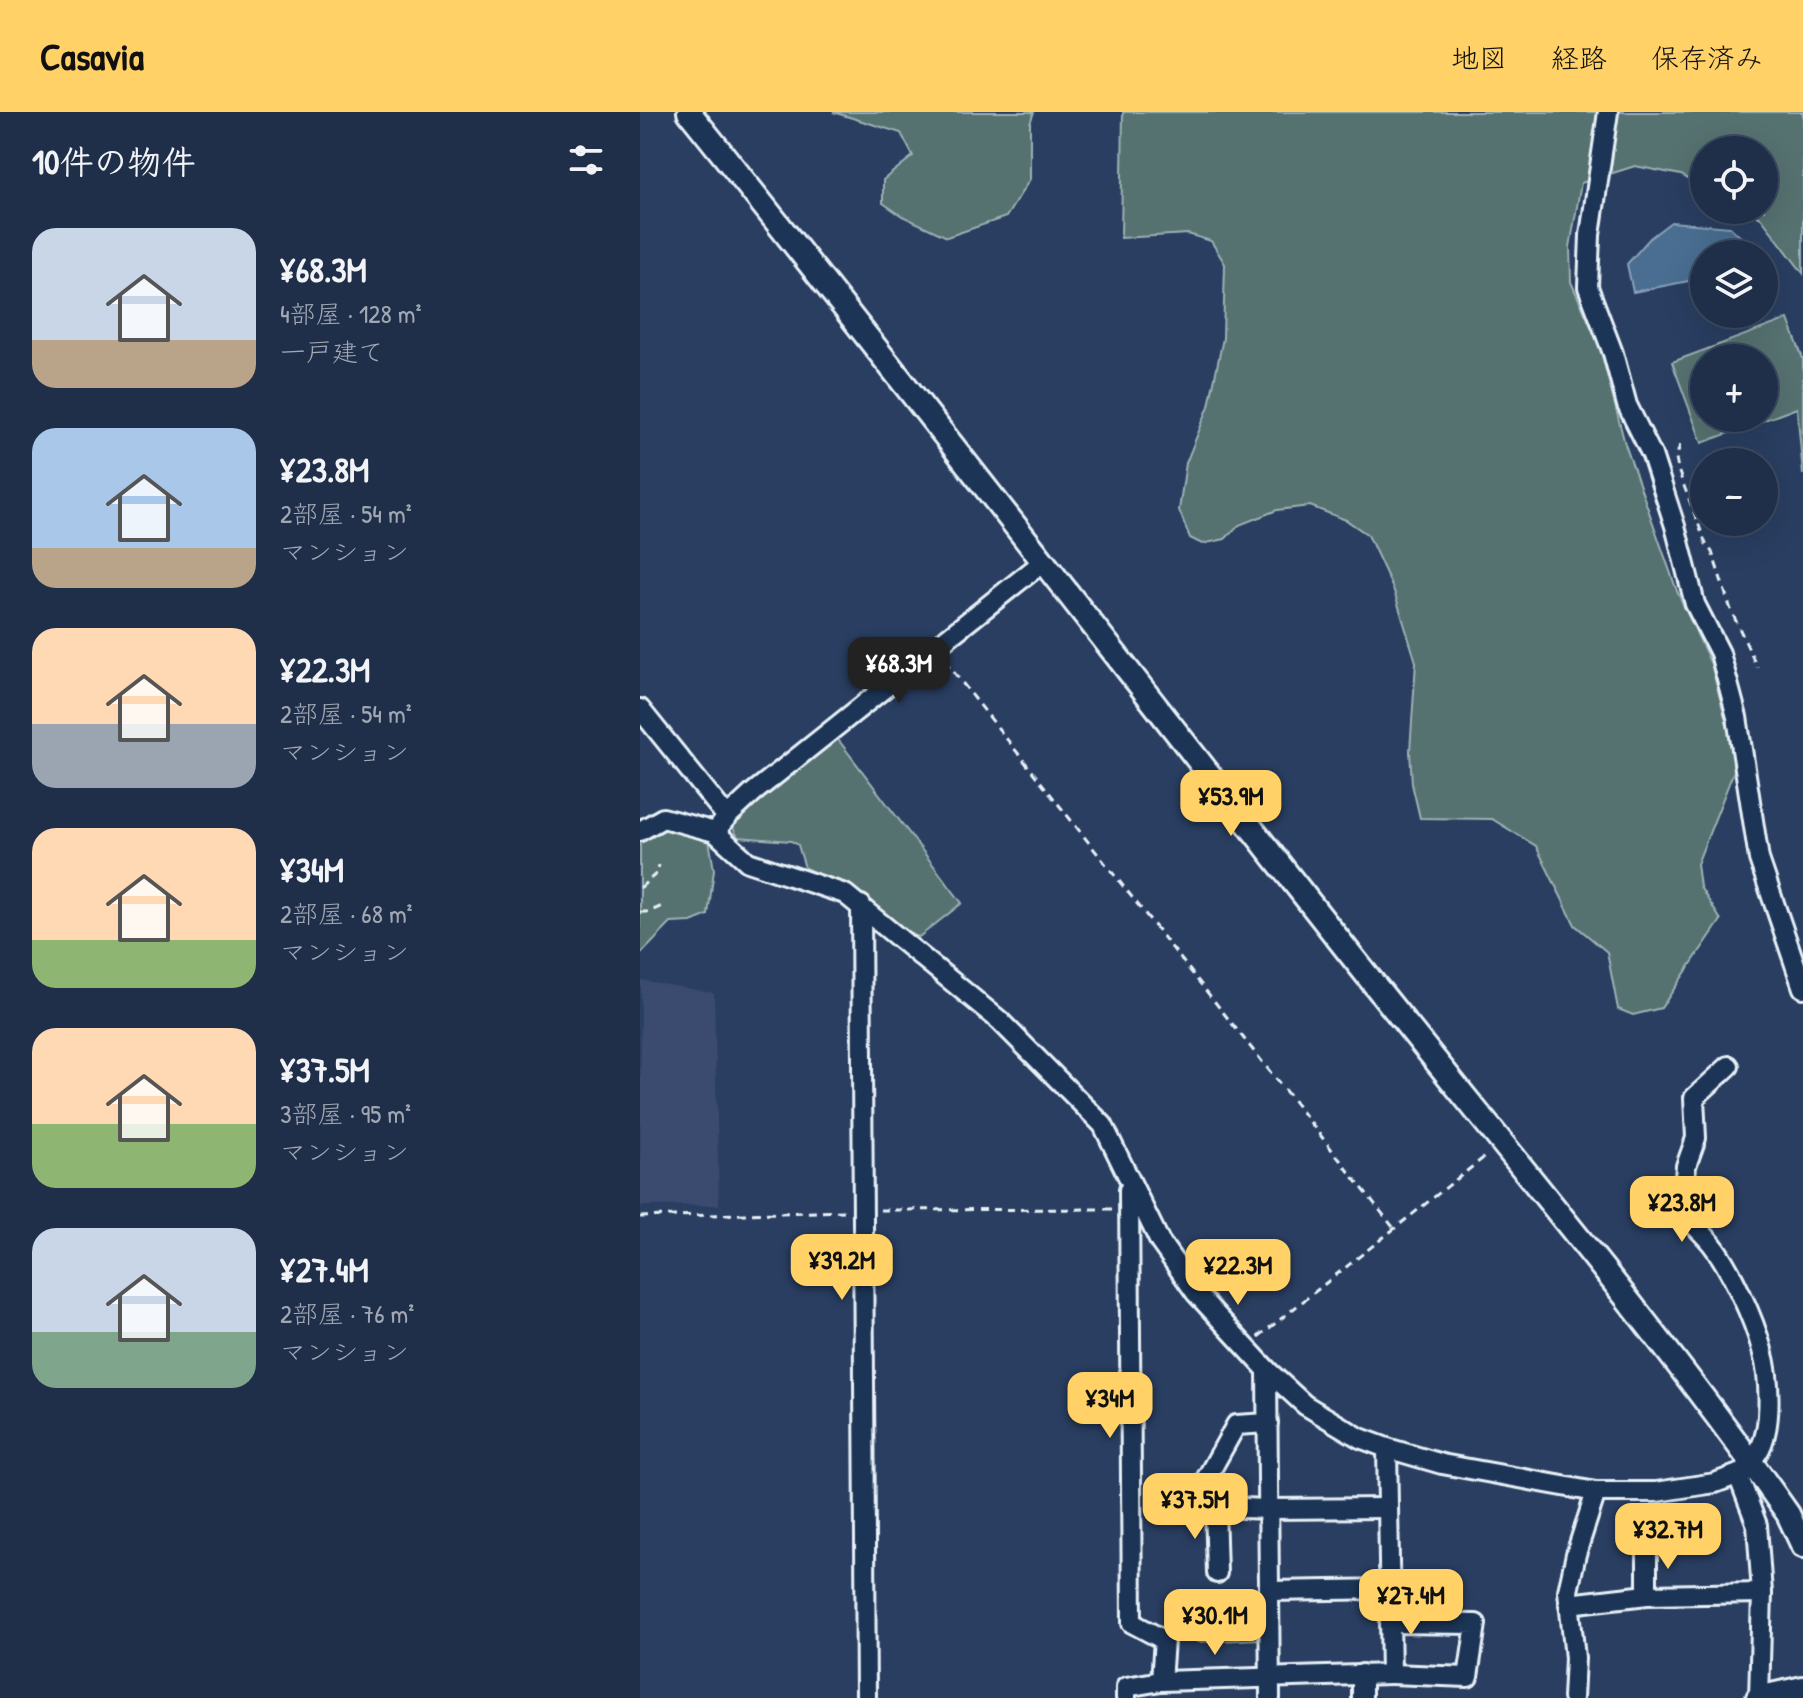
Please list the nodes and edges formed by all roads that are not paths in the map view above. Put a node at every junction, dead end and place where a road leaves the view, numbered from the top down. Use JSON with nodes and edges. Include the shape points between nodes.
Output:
{"nodes":[{"id":1,"x":689,"y":112,"type":"edge"},
{"id":2,"x":1608,"y":112,"type":"edge"},
{"id":3,"x":1044,"y":561,"type":"junction"},
{"id":4,"x":640,"y":709,"type":"edge"},
{"id":5,"x":721,"y":824,"type":"junction"},
{"id":6,"x":640,"y":831,"type":"edge"},
{"id":7,"x":861,"y":905,"type":"junction"},
{"id":8,"x":1803,"y":988,"type":"edge"},
{"id":9,"x":1729,"y":1066,"type":"dead end"},
{"id":10,"x":1129,"y":1183,"type":"junction"},
{"id":11,"x":1267,"y":1370,"type":"junction"},
{"id":12,"x":1268,"y":1423,"type":"junction"},
{"id":13,"x":1387,"y":1448,"type":"junction"},
{"id":14,"x":1748,"y":1468,"type":"junction"},
{"id":15,"x":1596,"y":1492,"type":"junction"},
{"id":16,"x":1215,"y":1507,"type":"junction"},
{"id":17,"x":1388,"y":1508,"type":"junction"},
{"id":18,"x":1269,"y":1509,"type":"junction"},
{"id":19,"x":1801,"y":1536,"type":"edge"},
{"id":20,"x":1647,"y":1547,"type":"dead end"},
{"id":21,"x":1217,"y":1573,"type":"dead end"},
{"id":22,"x":1389,"y":1589,"type":"junction"},
{"id":23,"x":1270,"y":1591,"type":"junction"},
{"id":24,"x":1762,"y":1593,"type":"junction"},
{"id":25,"x":1647,"y":1595,"type":"junction"},
{"id":26,"x":1569,"y":1604,"type":"junction"},
{"id":27,"x":1390,"y":1623,"type":"junction"},
{"id":28,"x":1362,"y":1674,"type":"junction"},
{"id":29,"x":1391,"y":1674,"type":"junction"},
{"id":30,"x":1271,"y":1676,"type":"junction"},
{"id":31,"x":1161,"y":1681,"type":"junction"},
{"id":32,"x":1803,"y":1688,"type":"edge"},
{"id":33,"x":866,"y":1698,"type":"edge"},
{"id":34,"x":1126,"y":1698,"type":"edge"},
{"id":35,"x":1270,"y":1698,"type":"edge"},
{"id":36,"x":1362,"y":1698,"type":"edge"},
{"id":37,"x":1573,"y":1698,"type":"edge"},
{"id":38,"x":1758,"y":1698,"type":"edge"}],
"edges":[{"from":1,"to":3,"type":"street"},
{"from":2,"to":8,"type":"street","via":[[1588,287],[1627,405],[1652,455],[1695,604],[1720,653],[1737,717],[1759,859]]},
{"from":3,"to":5,"type":"street"},
{"from":3,"to":14,"type":"street","via":[[1660,1339]]},
{"from":4,"to":5,"type":"street"},
{"from":5,"to":6,"type":"street","via":[[663,818]]},
{"from":5,"to":7,"type":"street","via":[[748,862],[835,890]]},
{"from":7,"to":10,"type":"street","via":[[999,1020],[1103,1125]]},
{"from":7,"to":33,"type":"street"},
{"from":9,"to":14,"type":"street","via":[[1694,1098],[1696,1138],[1686,1166],[1682,1213],[1712,1244],[1735,1283],[1762,1350],[1770,1421],[1759,1454]]},
{"from":10,"to":11,"type":"street","via":[[1160,1242],[1196,1293]]},
{"from":10,"to":31,"type":"street","via":[[1132,1623],[1164,1640]]},
{"from":11,"to":12,"type":"street"},
{"from":11,"to":13,"type":"street","via":[[1305,1405]]},
{"from":12,"to":16,"type":"street","via":[[1236,1425],[1191,1506]]},
{"from":12,"to":18,"type":"street"},
{"from":13,"to":15,"type":"street","via":[[1442,1464]]},
{"from":13,"to":17,"type":"street"},
{"from":14,"to":15,"type":"street","via":[[1715,1483],[1656,1492]]},
{"from":14,"to":19,"type":"street"},
{"from":14,"to":24,"type":"street"},
{"from":15,"to":26,"type":"street","via":[[1576,1554]]},
{"from":16,"to":18,"type":"street"},
{"from":16,"to":21,"type":"street"},
{"from":17,"to":18,"type":"street"},
{"from":17,"to":22,"type":"street"},
{"from":18,"to":23,"type":"street"},
{"from":20,"to":25,"type":"street"},
{"from":22,"to":23,"type":"street"},
{"from":22,"to":27,"type":"street"},
{"from":23,"to":30,"type":"street"},
{"from":24,"to":25,"type":"street"},
{"from":24,"to":38,"type":"street"},
{"from":25,"to":26,"type":"street"},
{"from":26,"to":37,"type":"street"},
{"from":27,"to":29,"type":"street"},
{"from":27,"to":29,"type":"street","via":[[1476,1624],[1468,1677]]},
{"from":28,"to":29,"type":"street"},
{"from":28,"to":30,"type":"street"},
{"from":28,"to":36,"type":"street"},
{"from":30,"to":31,"type":"street"},
{"from":30,"to":35,"type":"street"},
{"from":31,"to":34,"type":"street","via":[[1126,1687]]},
{"from":32,"to":38,"type":"street"}]}
